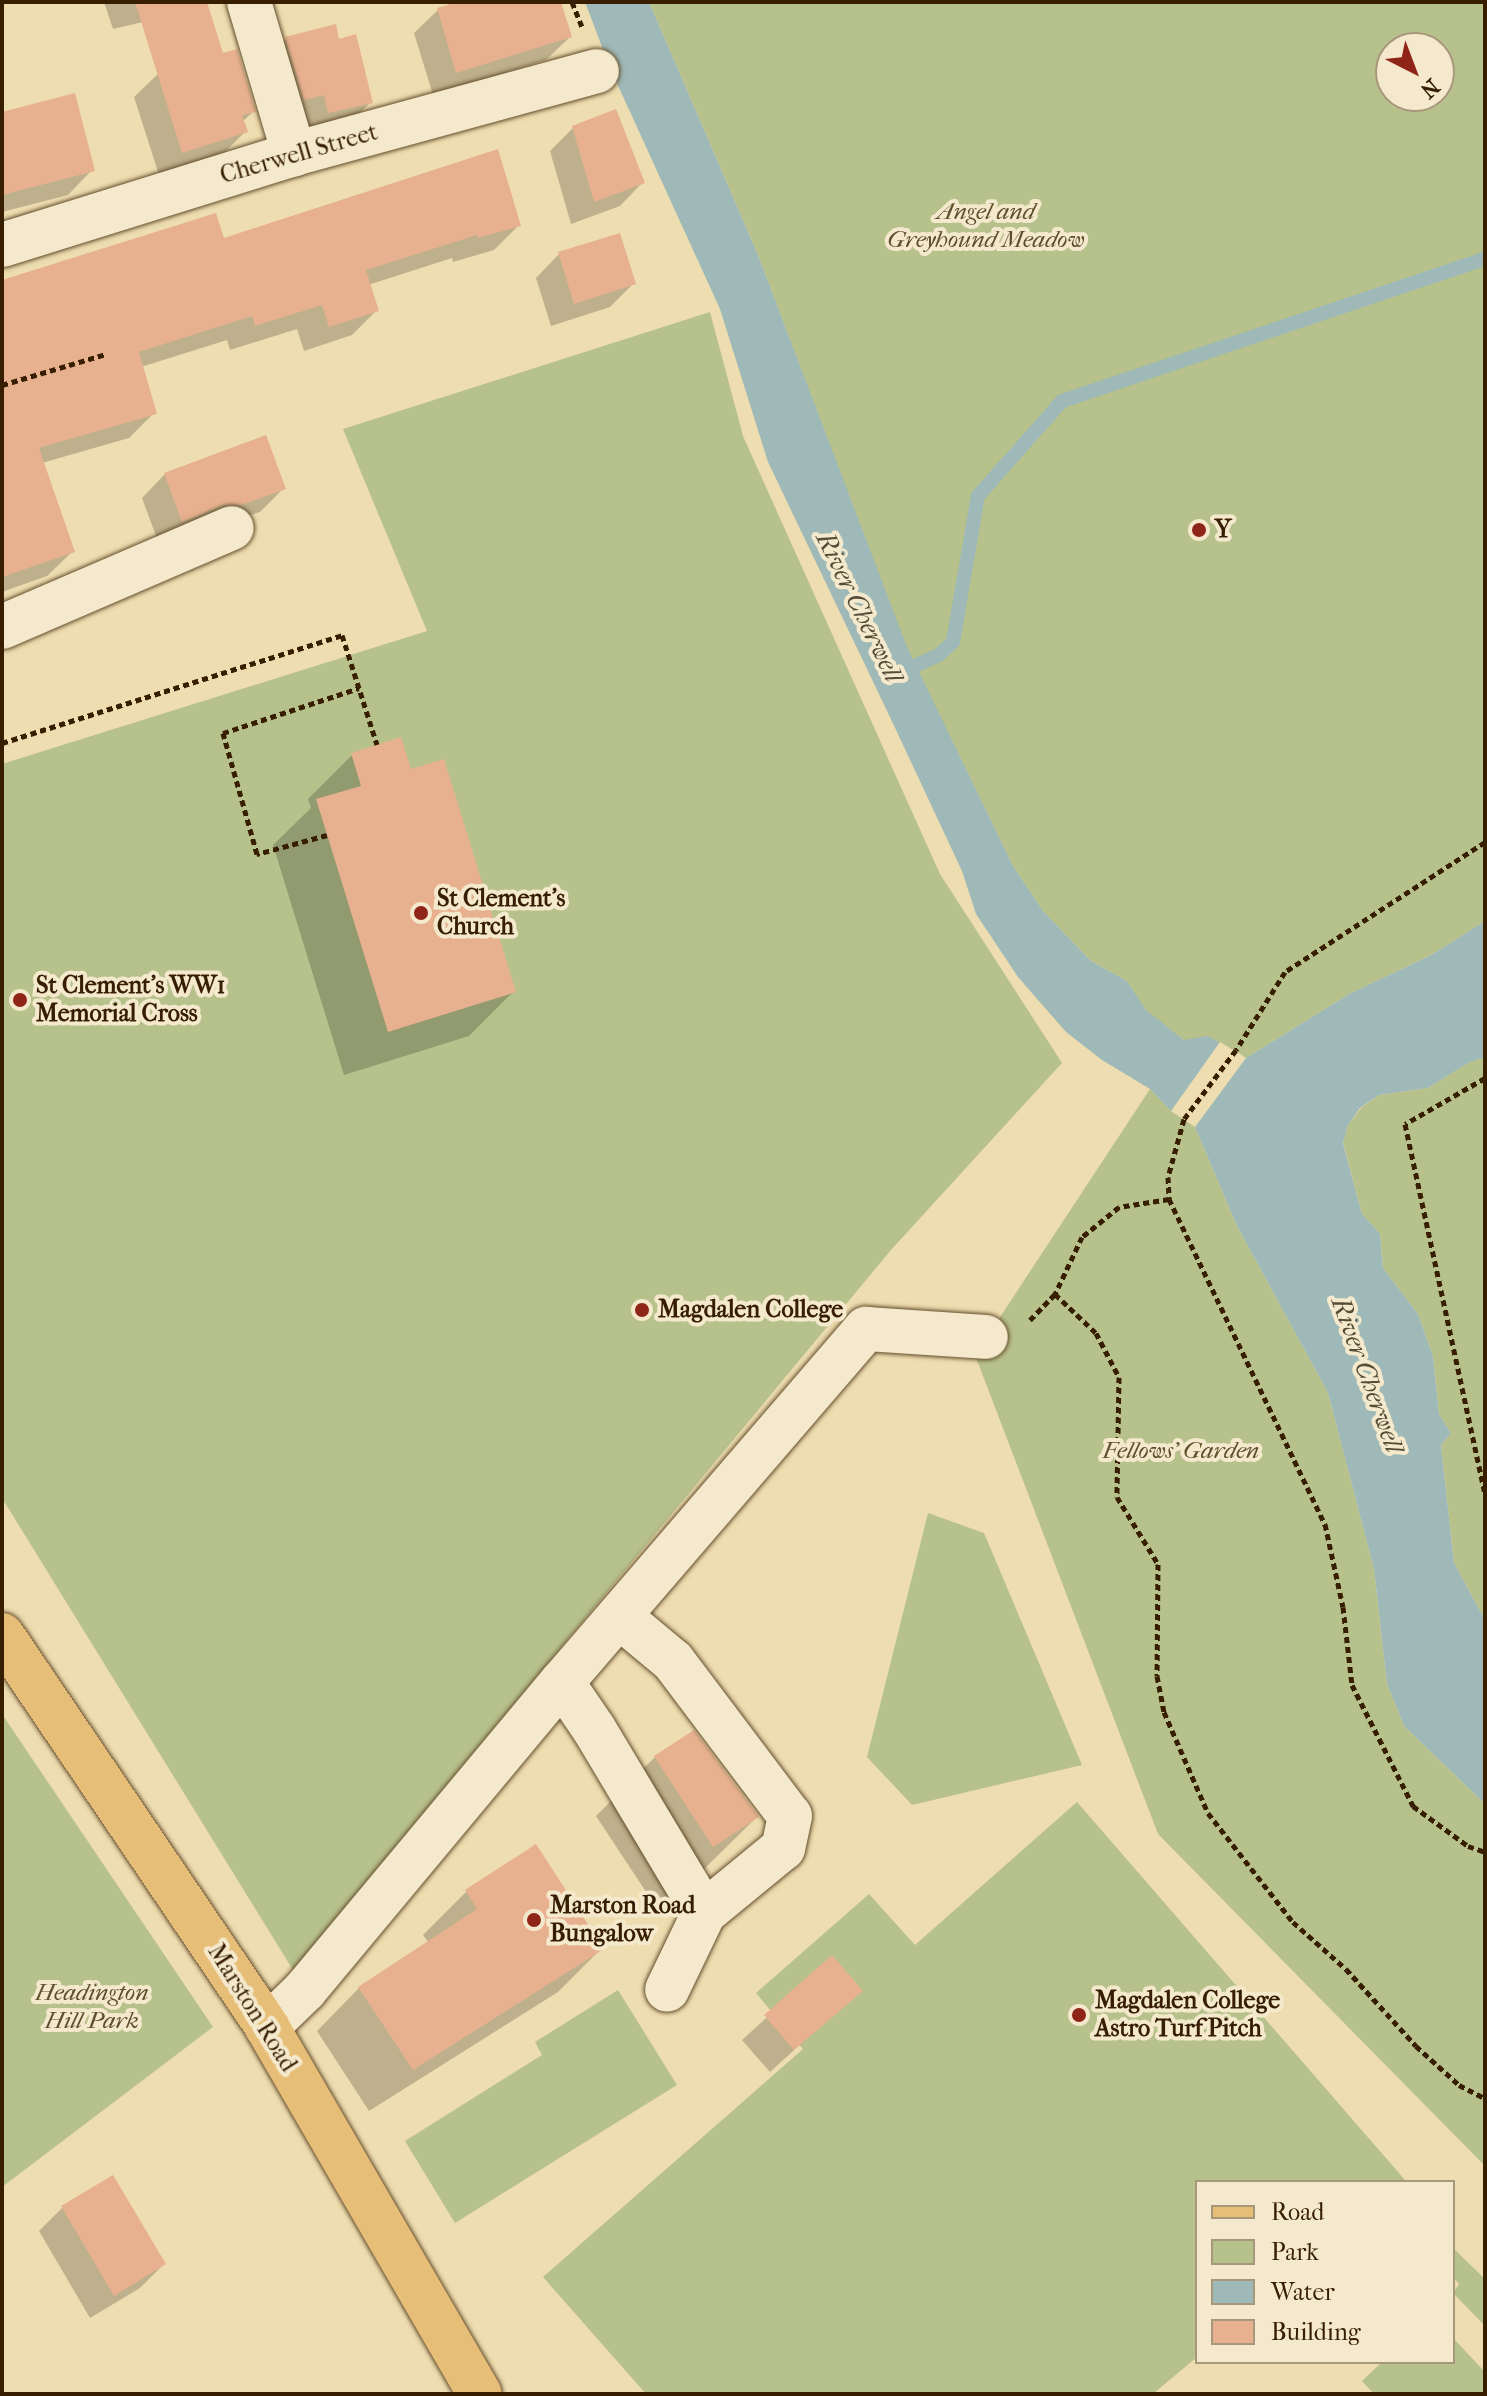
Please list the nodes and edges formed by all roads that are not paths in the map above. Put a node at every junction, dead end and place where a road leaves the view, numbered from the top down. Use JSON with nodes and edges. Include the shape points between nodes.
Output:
{"nodes":[{"id":1,"x":249,"y":2,"type":"edge"},
{"id":2,"x":597,"y":71,"type":"dead end"},
{"id":3,"x":294,"y":154,"type":"junction"},
{"id":4,"x":2,"y":245,"type":"edge"},
{"id":5,"x":232,"y":528,"type":"dead end"},
{"id":6,"x":2,"y":627,"type":"edge"},
{"id":7,"x":986,"y":1337,"type":"dead end"},
{"id":8,"x":619,"y":1616,"type":"junction"},
{"id":9,"x":2,"y":1635,"type":"edge"},
{"id":10,"x":562,"y":1682,"type":"junction"},
{"id":11,"x":704,"y":1913,"type":"junction"},
{"id":12,"x":667,"y":1990,"type":"dead end"},
{"id":13,"x":267,"y":2027,"type":"junction"},
{"id":14,"x":480,"y":2394,"type":"edge"}],
"edges":[{"from":1,"to":3,"type":"street"},
{"from":2,"to":3,"type":"street","name":"Cherwell Street"},
{"from":3,"to":4,"type":"street","name":"Cherwell Street"},
{"from":5,"to":6,"type":"street"},
{"from":7,"to":8,"type":"street","via":[[866,1329]]},
{"from":8,"to":10,"type":"street"},
{"from":8,"to":11,"type":"street","via":[[673,1661],[790,1816],[783,1848]]},
{"from":9,"to":13,"type":"main road","name":"Marston Road"},
{"from":10,"to":11,"type":"street"},
{"from":10,"to":13,"type":"street","via":[[305,1990]]},
{"from":11,"to":12,"type":"street"},
{"from":13,"to":14,"type":"main road","name":"Marston Road"}]}
